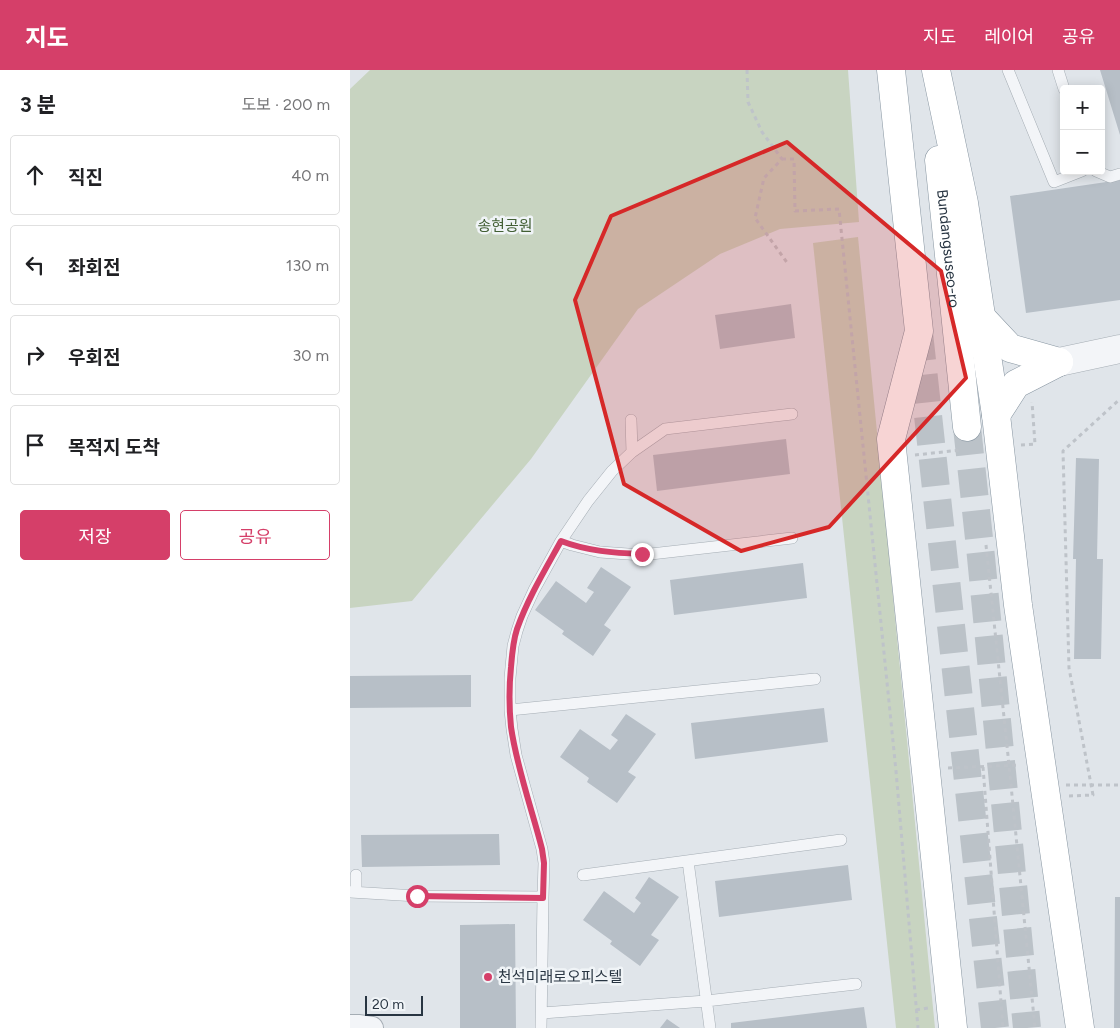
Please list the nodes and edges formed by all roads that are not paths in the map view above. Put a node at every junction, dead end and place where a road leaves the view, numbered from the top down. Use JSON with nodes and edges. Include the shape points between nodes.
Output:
{"nodes":[{"id":1,"x":891,"y":70,"type":"edge"},
{"id":2,"x":929,"y":70,"type":"edge"},
{"id":3,"x":936,"y":70,"type":"edge"},
{"id":4,"x":1008,"y":70,"type":"edge"},
{"id":5,"x":1058,"y":70,"type":"edge"},
{"id":6,"x":1063,"y":85,"type":"edge"},
{"id":7,"x":1120,"y":174,"type":"edge"},
{"id":8,"x":1072,"y":175,"type":"edge"},
{"id":9,"x":1105,"y":175,"type":"edge"},
{"id":10,"x":981,"y":317,"type":"junction"},
{"id":11,"x":1120,"y":348,"type":"edge"},
{"id":12,"x":1059,"y":362,"type":"junction"},
{"id":13,"x":792,"y":414,"type":"dead end"},
{"id":14,"x":996,"y":415,"type":"junction"},
{"id":15,"x":631,"y":420,"type":"dead end"},
{"id":16,"x":966,"y":438,"type":"tunnel mouth"},
{"id":17,"x":632,"y":452,"type":"junction"},
{"id":18,"x":792,"y":538,"type":"dead end"},
{"id":19,"x":561,"y":541,"type":"junction"},
{"id":20,"x":815,"y":679,"type":"dead end"},
{"id":21,"x":510,"y":710,"type":"junction"},
{"id":22,"x":841,"y":840,"type":"dead end"},
{"id":23,"x":688,"y":861,"type":"junction"},
{"id":24,"x":356,"y":875,"type":"dead end"},
{"id":25,"x":582,"y":875,"type":"dead end"},
{"id":26,"x":353,"y":892,"type":"edge"},
{"id":27,"x":543,"y":898,"type":"junction"},
{"id":28,"x":856,"y":984,"type":"dead end"},
{"id":29,"x":706,"y":1001,"type":"junction"},
{"id":30,"x":542,"y":1013,"type":"junction"},
{"id":31,"x":350,"y":1026,"type":"edge"},
{"id":32,"x":372,"y":1028,"type":"edge"},
{"id":33,"x":541,"y":1028,"type":"edge"},
{"id":34,"x":710,"y":1028,"type":"edge"},
{"id":35,"x":953,"y":1028,"type":"edge"},
{"id":36,"x":1080,"y":1028,"type":"edge"}],
"edges":[{"from":1,"to":35,"type":"highway","via":[[919,331],[891,439]]},
{"from":2,"to":16,"type":"highway","name":"Bundangsuseo-ro"},
{"from":3,"to":10,"type":"highway","via":[[964,203]]},
{"from":4,"to":8,"type":"lane","via":[[1054,182]]},
{"from":5,"to":6,"type":"lane"},
{"from":7,"to":9,"type":"lane"},
{"from":10,"to":12,"type":"highway","via":[[1010,348]]},
{"from":10,"to":14,"type":"highway"},
{"from":11,"to":12,"type":"street"},
{"from":12,"to":14,"type":"highway","via":[[1016,384]]},
{"from":13,"to":17,"type":"lane","via":[[665,429]]},
{"from":14,"to":36,"type":"highway","via":[[1018,605]]},
{"from":15,"to":17,"type":"lane"},
{"from":17,"to":19,"type":"lane","via":[[599,486]]},
{"from":18,"to":19,"type":"lane","via":[[642,554],[600,552]]},
{"from":19,"to":21,"type":"lane","via":[[534,590],[517,631],[510,678]]},
{"from":20,"to":21,"type":"lane"},
{"from":21,"to":27,"type":"lane","via":[[516,755],[542,849]]},
{"from":22,"to":23,"type":"lane"},
{"from":23,"to":25,"type":"lane"},
{"from":23,"to":29,"type":"lane"},
{"from":24,"to":26,"type":"lane"},
{"from":26,"to":27,"type":"lane"},
{"from":27,"to":30,"type":"lane"},
{"from":28,"to":29,"type":"lane"},
{"from":29,"to":30,"type":"lane"},
{"from":29,"to":34,"type":"lane"},
{"from":30,"to":33,"type":"lane"},
{"from":31,"to":32,"type":"street"}]}
